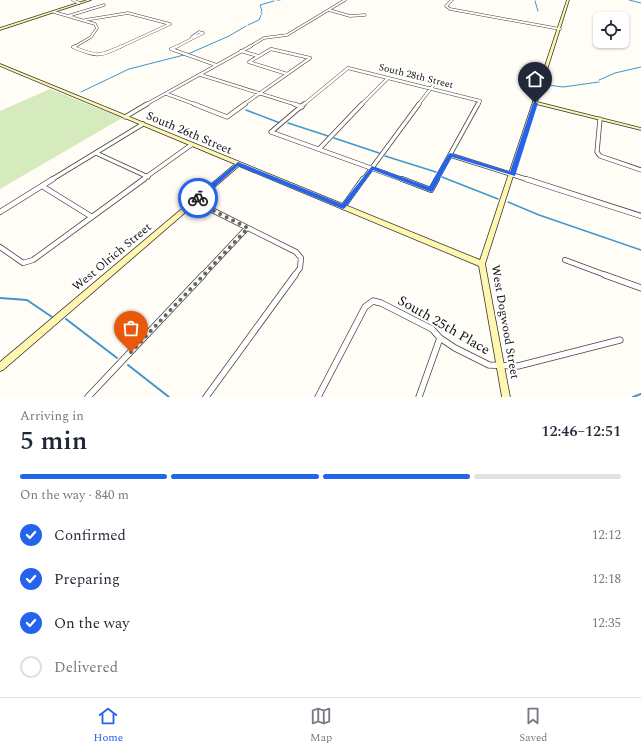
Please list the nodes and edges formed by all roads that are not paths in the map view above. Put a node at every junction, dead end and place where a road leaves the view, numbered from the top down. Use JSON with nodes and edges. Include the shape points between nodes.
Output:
{"nodes":[{"id":1,"x":73,"y":0,"type":"edge"},
{"id":2,"x":90,"y":0,"type":"edge"},
{"id":3,"x":345,"y":0,"type":"edge"},
{"id":4,"x":452,"y":0,"type":"edge"},
{"id":5,"x":568,"y":0,"type":"edge"},
{"id":6,"x":79,"y":4,"type":"junction"},
{"id":7,"x":104,"y":5,"type":"dead end"},
{"id":8,"x":328,"y":10,"type":"junction"},
{"id":9,"x":54,"y":12,"type":"junction"},
{"id":10,"x":365,"y":15,"type":"dead end"},
{"id":11,"x":68,"y":16,"type":"junction"},
{"id":12,"x":84,"y":20,"type":"junction"},
{"id":13,"x":0,"y":29,"type":"edge"},
{"id":14,"x":560,"y":29,"type":"junction"},
{"id":15,"x":192,"y":37,"type":"dead end"},
{"id":16,"x":243,"y":50,"type":"junction"},
{"id":17,"x":260,"y":55,"type":"junction"},
{"id":18,"x":0,"y":65,"type":"edge"},
{"id":19,"x":216,"y":65,"type":"junction"},
{"id":20,"x":201,"y":74,"type":"junction"},
{"id":21,"x":287,"y":74,"type":"junction"},
{"id":22,"x":388,"y":78,"type":"junction"},
{"id":23,"x":435,"y":83,"type":"dead end"},
{"id":24,"x":431,"y":89,"type":"junction"},
{"id":25,"x":167,"y":94,"type":"junction"},
{"id":26,"x":258,"y":94,"type":"junction"},
{"id":27,"x":535,"y":103,"type":"junction"},
{"id":28,"x":302,"y":107,"type":"junction"},
{"id":29,"x":125,"y":117,"type":"junction"},
{"id":30,"x":600,"y":120,"type":"junction"},
{"id":31,"x":143,"y":124,"type":"junction"},
{"id":32,"x":641,"y":129,"type":"edge"},
{"id":33,"x":191,"y":145,"type":"junction"},
{"id":34,"x":320,"y":149,"type":"junction"},
{"id":35,"x":96,"y":153,"type":"junction"},
{"id":36,"x":450,"y":155,"type":"junction"},
{"id":37,"x":238,"y":164,"type":"junction"},
{"id":38,"x":372,"y":168,"type":"junction"},
{"id":39,"x":641,"y":170,"type":"edge"},
{"id":40,"x":512,"y":175,"type":"junction"},
{"id":41,"x":148,"y":177,"type":"junction"},
{"id":42,"x":42,"y":186,"type":"junction"},
{"id":43,"x":194,"y":201,"type":"junction"},
{"id":44,"x":343,"y":207,"type":"junction"},
{"id":45,"x":0,"y":212,"type":"edge"},
{"id":46,"x":641,"y":216,"type":"edge"},
{"id":47,"x":92,"y":217,"type":"junction"},
{"id":48,"x":248,"y":228,"type":"junction"},
{"id":49,"x":0,"y":247,"type":"edge"},
{"id":50,"x":565,"y":260,"type":"dead end"},
{"id":51,"x":482,"y":264,"type":"junction"},
{"id":52,"x":641,"y":288,"type":"edge"},
{"id":53,"x":440,"y":338,"type":"junction"},
{"id":54,"x":620,"y":340,"type":"dead end"},
{"id":55,"x":501,"y":366,"type":"junction"},
{"id":56,"x":0,"y":368,"type":"edge"},
{"id":57,"x":88,"y":397,"type":"edge"},
{"id":58,"x":206,"y":397,"type":"edge"},
{"id":59,"x":318,"y":397,"type":"edge"},
{"id":60,"x":419,"y":397,"type":"edge"},
{"id":61,"x":506,"y":397,"type":"edge"}],
"edges":[{"from":1,"to":6,"type":"street"},
{"from":2,"to":6,"type":"street"},
{"from":3,"to":8,"type":"street"},
{"from":4,"to":14,"type":"street","via":[[446,6],[456,10]]},
{"from":5,"to":14,"type":"street","name":"West Dogwood Street"},
{"from":6,"to":9,"type":"street"},
{"from":7,"to":11,"type":"street"},
{"from":8,"to":10,"type":"street","via":[[350,16]]},
{"from":8,"to":16,"type":"street","via":[[287,35],[264,38]]},
{"from":9,"to":11,"type":"street"},
{"from":9,"to":13,"type":"street"},
{"from":11,"to":12,"type":"street"},
{"from":12,"to":12,"type":"street","via":[[97,28],[91,37],[73,47],[93,55],[101,55],[170,24],[132,13]]},
{"from":14,"to":27,"type":"street","name":"West Dogwood Street"},
{"from":15,"to":19,"type":"street","via":[[171,49]]},
{"from":16,"to":17,"type":"street"},
{"from":16,"to":19,"type":"street"},
{"from":17,"to":21,"type":"street","via":[[250,62],[251,64]]},
{"from":17,"to":21,"type":"street","via":[[276,49],[310,58]]},
{"from":18,"to":29,"type":"street","name":"South 26th Street"},
{"from":19,"to":20,"type":"street"},
{"from":20,"to":25,"type":"street"},
{"from":20,"to":26,"type":"street"},
{"from":21,"to":26,"type":"street"},
{"from":22,"to":24,"type":"street","name":"South 28th Street"},
{"from":22,"to":28,"type":"street","name":"South 28th Street","via":[[348,68]]},
{"from":22,"to":34,"type":"street"},
{"from":23,"to":24,"type":"street"},
{"from":24,"to":36,"type":"street","name":"South 28th Street","via":[[480,101]]},
{"from":24,"to":38,"type":"street"},
{"from":25,"to":26,"type":"street","via":[[227,116]]},
{"from":25,"to":29,"type":"street"},
{"from":26,"to":28,"type":"street"},
{"from":27,"to":30,"type":"street"},
{"from":27,"to":40,"type":"street","name":"West Dogwood Street"},
{"from":28,"to":34,"type":"street","via":[[271,132]]},
{"from":29,"to":31,"type":"street","name":"South 26th Street"},
{"from":30,"to":32,"type":"street"},
{"from":30,"to":39,"type":"street","via":[[597,152],[600,156]]},
{"from":31,"to":33,"type":"street","name":"South 26th Street"},
{"from":31,"to":35,"type":"street"},
{"from":33,"to":37,"type":"street","name":"South 26th Street"},
{"from":33,"to":41,"type":"street"},
{"from":34,"to":38,"type":"street"},
{"from":35,"to":41,"type":"street"},
{"from":35,"to":42,"type":"street"},
{"from":36,"to":38,"type":"street","via":[[431,190]]},
{"from":36,"to":40,"type":"street"},
{"from":37,"to":43,"type":"street","name":"West Olrich Street"},
{"from":37,"to":44,"type":"street","name":"South 26th Street"},
{"from":38,"to":44,"type":"street"},
{"from":40,"to":46,"type":"street"},
{"from":40,"to":51,"type":"street","name":"West Dogwood Street"},
{"from":41,"to":47,"type":"street"},
{"from":42,"to":45,"type":"street"},
{"from":42,"to":47,"type":"street"},
{"from":43,"to":48,"type":"street"},
{"from":43,"to":56,"type":"street","name":"West Olrich Street"},
{"from":44,"to":51,"type":"street","name":"South 26th Street"},
{"from":47,"to":49,"type":"street","via":[[33,260],[23,263]]},
{"from":48,"to":57,"type":"street"},
{"from":48,"to":58,"type":"street","via":[[296,252],[301,258],[300,268]]},
{"from":50,"to":52,"type":"street"},
{"from":51,"to":55,"type":"street","name":"West Dogwood Street"},
{"from":53,"to":55,"type":"street","name":"South 25th Place","via":[[489,364]]},
{"from":53,"to":59,"type":"street","name":"South 25th Place","via":[[432,329],[373,301],[365,307]]},
{"from":53,"to":60,"type":"street"},
{"from":54,"to":55,"type":"street","name":"South 25th Place","via":[[518,366]]},
{"from":55,"to":61,"type":"street","name":"West Dogwood Street"}]}
